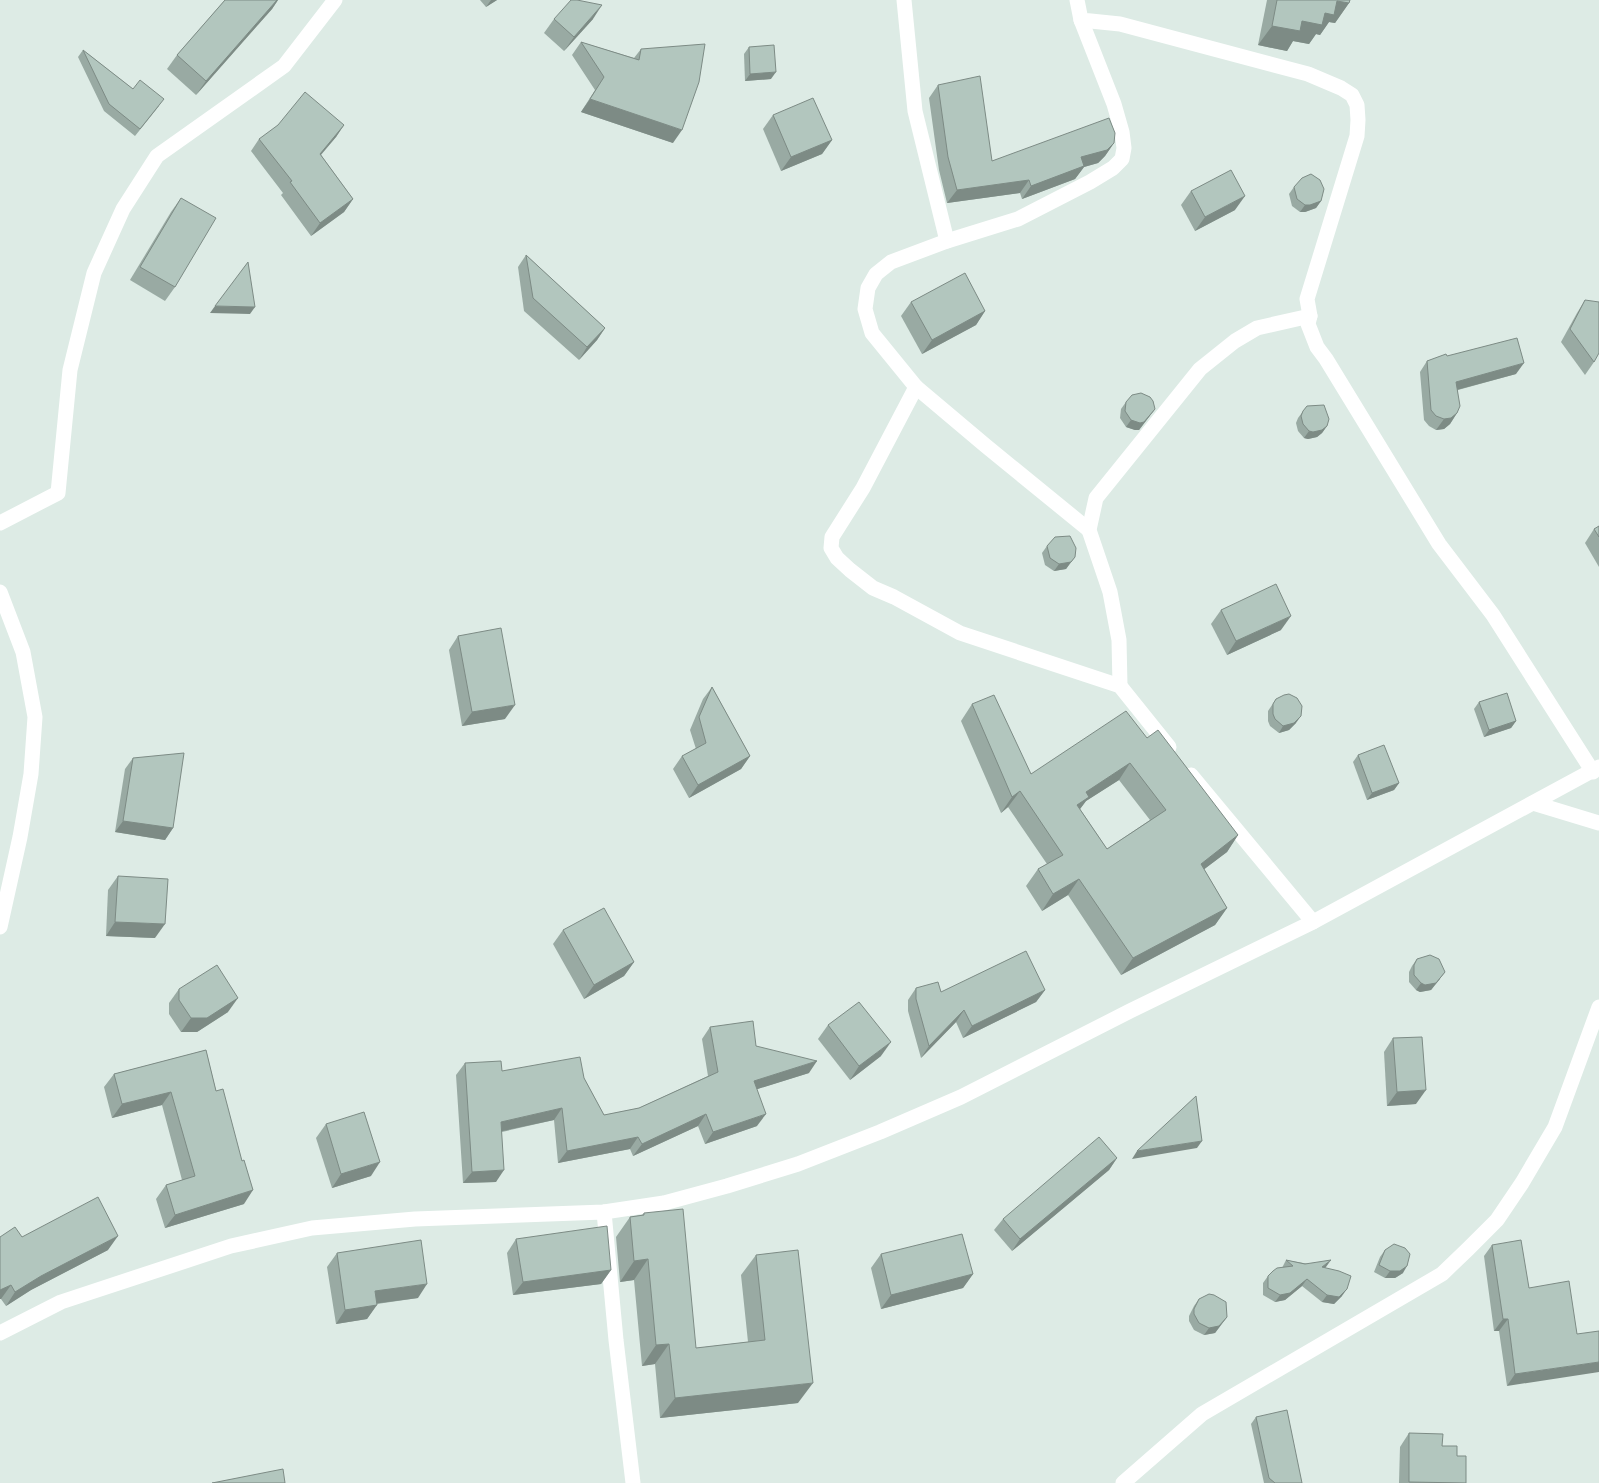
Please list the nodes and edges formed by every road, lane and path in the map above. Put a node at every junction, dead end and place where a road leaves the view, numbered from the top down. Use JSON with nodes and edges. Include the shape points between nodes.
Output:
{"nodes":[{"id":1,"x":335,"y":0,"type":"edge"},
{"id":2,"x":904,"y":0,"type":"edge"},
{"id":3,"x":1077,"y":0,"type":"edge"},
{"id":4,"x":1081,"y":20,"type":"junction"},
{"id":5,"x":946,"y":241,"type":"junction"},
{"id":6,"x":1310,"y":316,"type":"junction"},
{"id":7,"x":916,"y":387,"type":"junction"},
{"id":8,"x":0,"y":523,"type":"edge"},
{"id":9,"x":1089,"y":530,"type":"junction"},
{"id":10,"x":0,"y":592,"type":"edge"},
{"id":11,"x":1120,"y":686,"type":"junction"},
{"id":12,"x":1596,"y":769,"type":"edge"},
{"id":13,"x":1532,"y":803,"type":"junction"},
{"id":14,"x":1599,"y":823,"type":"edge"},
{"id":15,"x":1312,"y":922,"type":"junction"},
{"id":16,"x":0,"y":927,"type":"edge"},
{"id":17,"x":1599,"y":1007,"type":"edge"},
{"id":18,"x":604,"y":1212,"type":"junction"},
{"id":19,"x":0,"y":1333,"type":"edge"},
{"id":20,"x":634,"y":1483,"type":"edge"},
{"id":21,"x":1123,"y":1483,"type":"edge"}],
"edges":[{"from":1,"to":8,"type":"street","via":[[284,66],[157,156],[123,208],[94,273],[70,370],[58,493]]},
{"from":2,"to":5,"type":"street","via":[[914,111]]},
{"from":3,"to":4,"type":"street"},
{"from":4,"to":5,"type":"street","via":[[1114,104],[1122,132],[1122,160],[1090,182],[1018,219]]},
{"from":4,"to":6,"type":"street","via":[[1120,24],[1308,74],[1352,95],[1357,105],[1357,136],[1307,299]]},
{"from":5,"to":7,"type":"street","via":[[891,262],[876,274],[868,288],[866,309],[872,333]]},
{"from":6,"to":9,"type":"street","via":[[1257,328],[1200,369],[1096,498]]},
{"from":6,"to":12,"type":"street","via":[[1308,324],[1317,347],[1439,544],[1493,615]]},
{"from":7,"to":9,"type":"street"},
{"from":7,"to":11,"type":"street","via":[[863,488],[832,537],[831,548],[837,558],[873,588],[960,633]]},
{"from":9,"to":11,"type":"street","via":[[1110,592],[1119,640]]},
{"from":10,"to":16,"type":"street","via":[[23,652],[35,717],[31,774]]},
{"from":11,"to":15,"type":"street"},
{"from":12,"to":13,"type":"street"},
{"from":13,"to":14,"type":"street"},
{"from":13,"to":15,"type":"street"},
{"from":15,"to":18,"type":"street","via":[[961,1097],[880,1132],[798,1164],[727,1186],[664,1203]]},
{"from":17,"to":21,"type":"street","via":[[1555,1127],[1497,1220],[1442,1274],[1202,1414]]},
{"from":18,"to":19,"type":"street","via":[[415,1219],[312,1228],[231,1246],[61,1302]]},
{"from":18,"to":20,"type":"street"}]}
